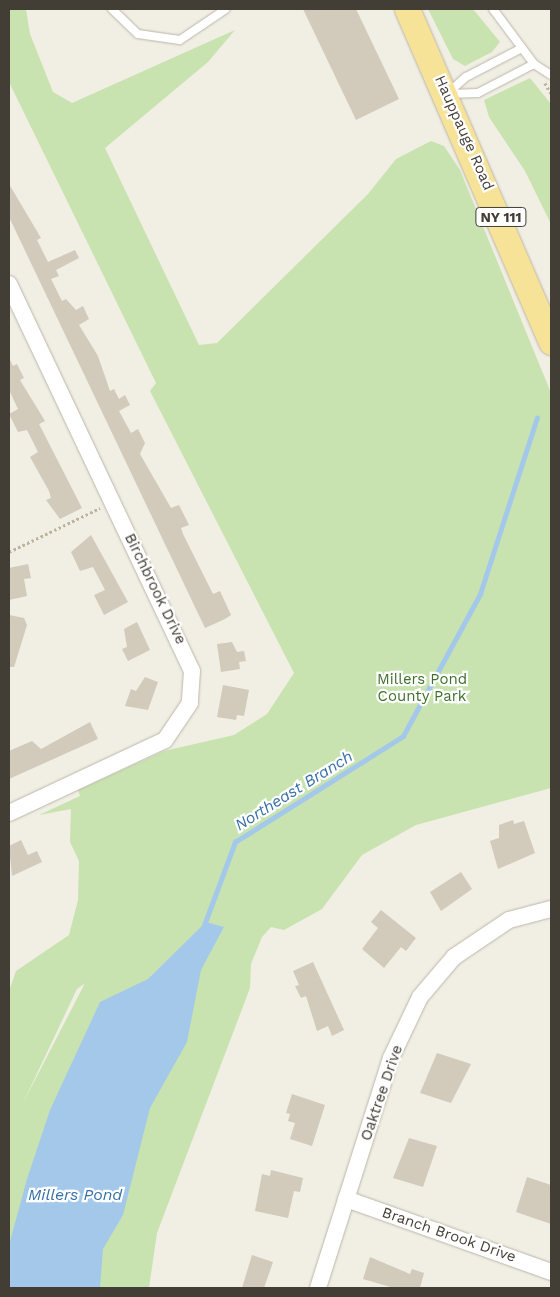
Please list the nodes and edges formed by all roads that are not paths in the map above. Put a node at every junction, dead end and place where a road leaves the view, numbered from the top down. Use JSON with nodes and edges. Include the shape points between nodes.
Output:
{"nodes":[{"id":1,"x":112,"y":9,"type":"edge"},
{"id":2,"x":226,"y":9,"type":"edge"},
{"id":3,"x":407,"y":9,"type":"edge"},
{"id":4,"x":493,"y":9,"type":"edge"},
{"id":5,"x":522,"y":48,"type":"junction"},
{"id":6,"x":534,"y":64,"type":"junction"},
{"id":7,"x":551,"y":75,"type":"edge"},
{"id":8,"x":447,"y":94,"type":"junction"},
{"id":9,"x":9,"y":284,"type":"edge"},
{"id":10,"x":551,"y":342,"type":"edge"},
{"id":11,"x":9,"y":813,"type":"edge"},
{"id":12,"x":551,"y":909,"type":"edge"},
{"id":13,"x":346,"y":1199,"type":"junction"},
{"id":14,"x":551,"y":1272,"type":"edge"},
{"id":15,"x":318,"y":1288,"type":"edge"}],
"edges":[{"from":1,"to":2,"type":"lane","via":[[138,34],[180,40]]},
{"from":3,"to":8,"type":"main road","name":"Hauppauge Road","number":"NY 111"},
{"from":4,"to":5,"type":"lane"},
{"from":5,"to":6,"type":"lane"},
{"from":5,"to":8,"type":"lane","via":[[466,77]]},
{"from":6,"to":7,"type":"lane"},
{"from":6,"to":8,"type":"lane","via":[[478,93]]},
{"from":8,"to":10,"type":"main road","name":"Hauppauge Road","number":"NY 111"},
{"from":9,"to":11,"type":"street","name":"Birchbrook Drive","via":[[192,671],[190,703],[165,740]]},
{"from":12,"to":13,"type":"street","name":"Oaktree Drive","via":[[509,920],[454,957],[420,996],[391,1058]]},
{"from":13,"to":14,"type":"street","name":"Branch Brook Drive"},
{"from":13,"to":15,"type":"street","name":"Oaktree Drive"}]}
